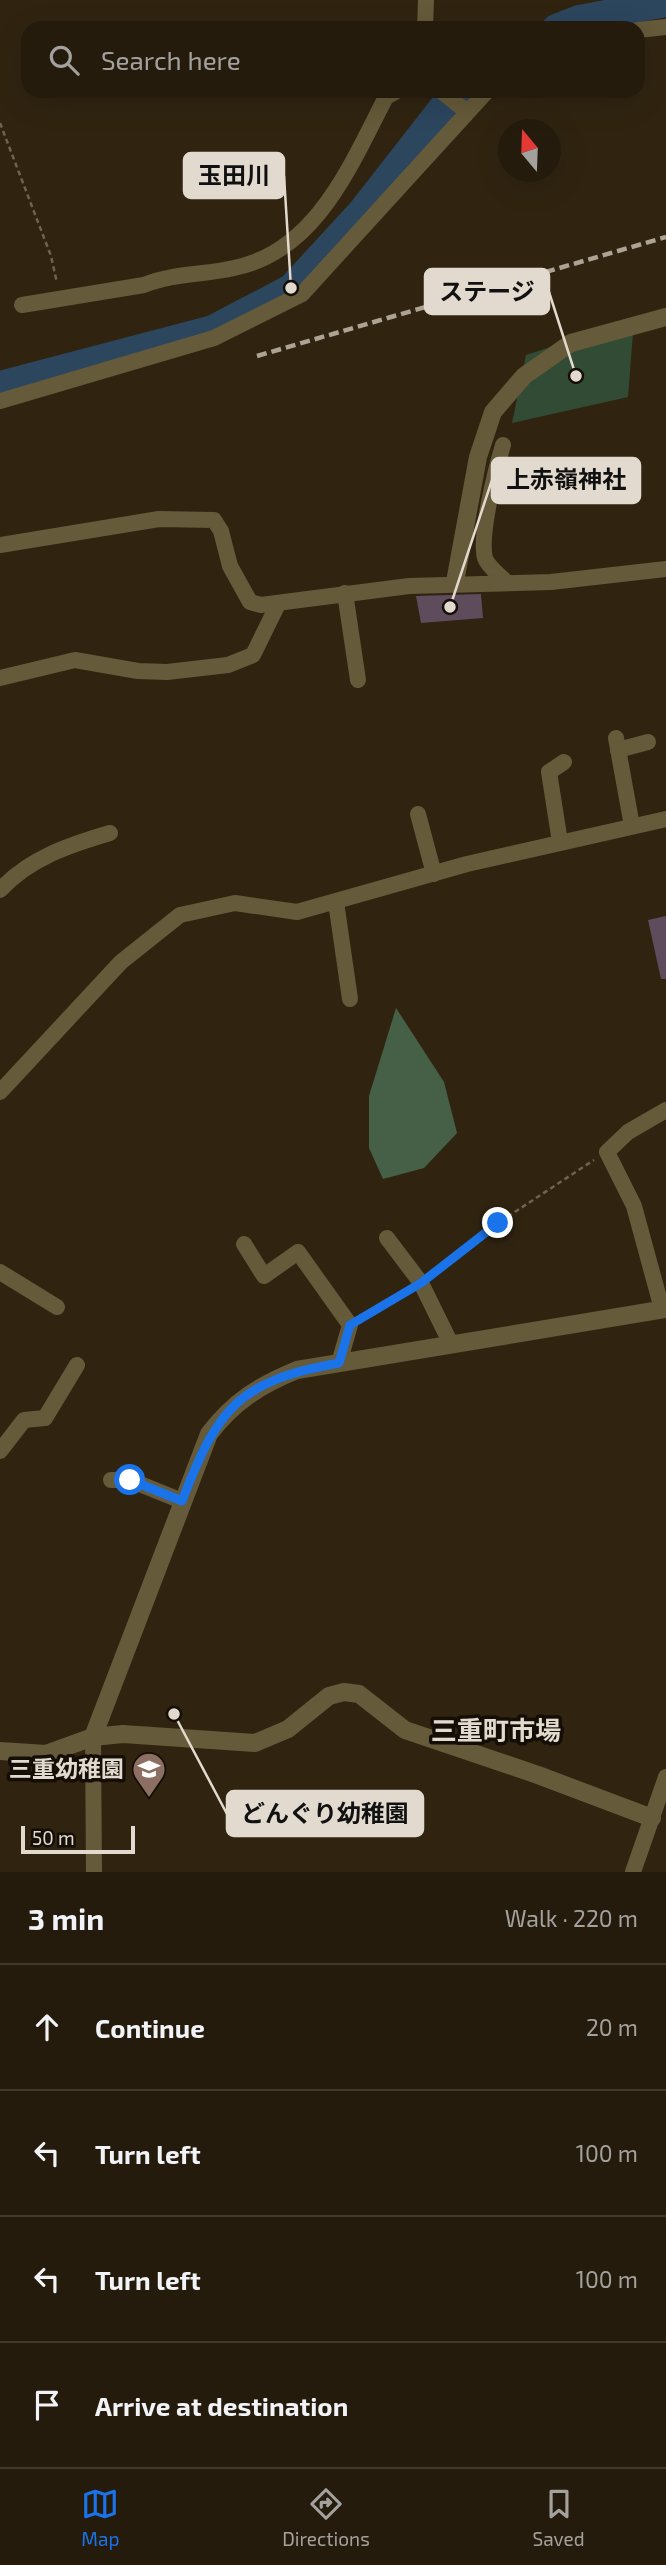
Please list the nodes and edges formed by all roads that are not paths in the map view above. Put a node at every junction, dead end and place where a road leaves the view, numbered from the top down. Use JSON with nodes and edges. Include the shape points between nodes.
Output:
{"nodes":[{"id":1,"x":426,"y":0,"type":"edge"},
{"id":2,"x":425,"y":21,"type":"edge"},
{"id":3,"x":666,"y":27,"type":"edge"},
{"id":4,"x":645,"y":29,"type":"edge"},
{"id":5,"x":385,"y":98,"type":"edge"},
{"id":6,"x":450,"y":98,"type":"edge"},
{"id":7,"x":479,"y":98,"type":"edge"},
{"id":8,"x":464,"y":109,"type":"junction"},
{"id":9,"x":22,"y":305,"type":"dead end"},
{"id":10,"x":666,"y":317,"type":"edge"},
{"id":11,"x":0,"y":401,"type":"edge"},
{"id":12,"x":503,"y":445,"type":"dead end"},
{"id":13,"x":0,"y":545,"type":"edge"},
{"id":14,"x":666,"y":569,"type":"edge"},
{"id":15,"x":455,"y":582,"type":"junction"},
{"id":16,"x":506,"y":582,"type":"junction"},
{"id":17,"x":345,"y":593,"type":"junction"},
{"id":18,"x":278,"y":604,"type":"junction"},
{"id":19,"x":0,"y":678,"type":"edge"},
{"id":20,"x":358,"y":680,"type":"dead end"},
{"id":21,"x":648,"y":743,"type":"dead end"},
{"id":22,"x":564,"y":762,"type":"dead end"},
{"id":23,"x":418,"y":814,"type":"dead end"},
{"id":24,"x":666,"y":819,"type":"edge"},
{"id":25,"x":632,"y":826,"type":"junction"},
{"id":26,"x":110,"y":833,"type":"dead end"},
{"id":27,"x":560,"y":842,"type":"junction"},
{"id":28,"x":434,"y":874,"type":"junction"},
{"id":29,"x":0,"y":890,"type":"edge"},
{"id":30,"x":336,"y":902,"type":"junction"},
{"id":31,"x":349,"y":999,"type":"dead end"},
{"id":32,"x":0,"y":1092,"type":"edge"},
{"id":33,"x":666,"y":1110,"type":"edge"},
{"id":34,"x":387,"y":1238,"type":"dead end"},
{"id":35,"x":244,"y":1244,"type":"dead end"},
{"id":36,"x":0,"y":1272,"type":"edge"},
{"id":37,"x":57,"y":1307,"type":"dead end"},
{"id":38,"x":664,"y":1309,"type":"edge"},
{"id":39,"x":451,"y":1344,"type":"junction"},
{"id":40,"x":339,"y":1363,"type":"junction"},
{"id":41,"x":76,"y":1365,"type":"dead end"},
{"id":42,"x":0,"y":1451,"type":"edge"},
{"id":43,"x":111,"y":1480,"type":"dead end"},
{"id":44,"x":182,"y":1501,"type":"junction"},
{"id":45,"x":93,"y":1737,"type":"junction"},
{"id":46,"x":0,"y":1751,"type":"edge"},
{"id":47,"x":666,"y":1777,"type":"edge"},
{"id":48,"x":663,"y":1795,"type":"edge"},
{"id":49,"x":652,"y":1818,"type":"junction"},
{"id":50,"x":94,"y":1872,"type":"edge"},
{"id":51,"x":634,"y":1872,"type":"edge"}],
"edges":[{"from":1,"to":2,"type":"street"},
{"from":3,"to":4,"type":"street"},
{"from":5,"to":9,"type":"street","via":[[335,194],[302,233],[274,251],[236,268]]},
{"from":6,"to":8,"type":"street"},
{"from":7,"to":8,"type":"street"},
{"from":8,"to":11,"type":"street","via":[[302,294],[214,338]]},
{"from":10,"to":15,"type":"street","via":[[571,343],[524,376],[494,412],[478,457]]},
{"from":12,"to":16,"type":"street","via":[[484,547],[485,560]]},
{"from":13,"to":18,"type":"street","via":[[159,519],[214,520],[230,566],[250,601],[261,606]]},
{"from":14,"to":16,"type":"street","via":[[551,582]]},
{"from":15,"to":16,"type":"street"},
{"from":15,"to":17,"type":"street"},
{"from":17,"to":18,"type":"street"},
{"from":17,"to":20,"type":"street"},
{"from":18,"to":19,"type":"street","via":[[253,655],[228,665],[167,672],[75,660]]},
{"from":21,"to":25,"type":"street","via":[[617,744]]},
{"from":22,"to":27,"type":"street","via":[[549,772]]},
{"from":23,"to":28,"type":"street"},
{"from":24,"to":25,"type":"street"},
{"from":25,"to":27,"type":"street"},
{"from":26,"to":29,"type":"street","via":[[48,854]]},
{"from":27,"to":28,"type":"street"},
{"from":28,"to":30,"type":"street"},
{"from":30,"to":31,"type":"street"},
{"from":30,"to":32,"type":"street","via":[[297,912],[235,903],[180,915],[121,962]]},
{"from":33,"to":38,"type":"street","via":[[628,1132],[607,1152],[634,1206]]},
{"from":34,"to":39,"type":"street","via":[[421,1283]]},
{"from":35,"to":40,"type":"street","via":[[264,1276],[298,1252],[350,1325]]},
{"from":36,"to":37,"type":"street"},
{"from":38,"to":39,"type":"street"},
{"from":39,"to":40,"type":"street"},
{"from":40,"to":44,"type":"street","via":[[297,1370],[271,1381],[228,1410],[209,1434]]},
{"from":41,"to":42,"type":"street","via":[[45,1418],[24,1420]]},
{"from":43,"to":44,"type":"street","via":[[130,1480]]},
{"from":44,"to":45,"type":"street"},
{"from":45,"to":46,"type":"street","via":[[46,1754]]},
{"from":45,"to":49,"type":"street","via":[[123,1734],[255,1743],[274,1738],[329,1696],[359,1694],[405,1730]]},
{"from":45,"to":50,"type":"street"},
{"from":47,"to":48,"type":"street"},
{"from":48,"to":49,"type":"street"},
{"from":49,"to":51,"type":"street"}]}
